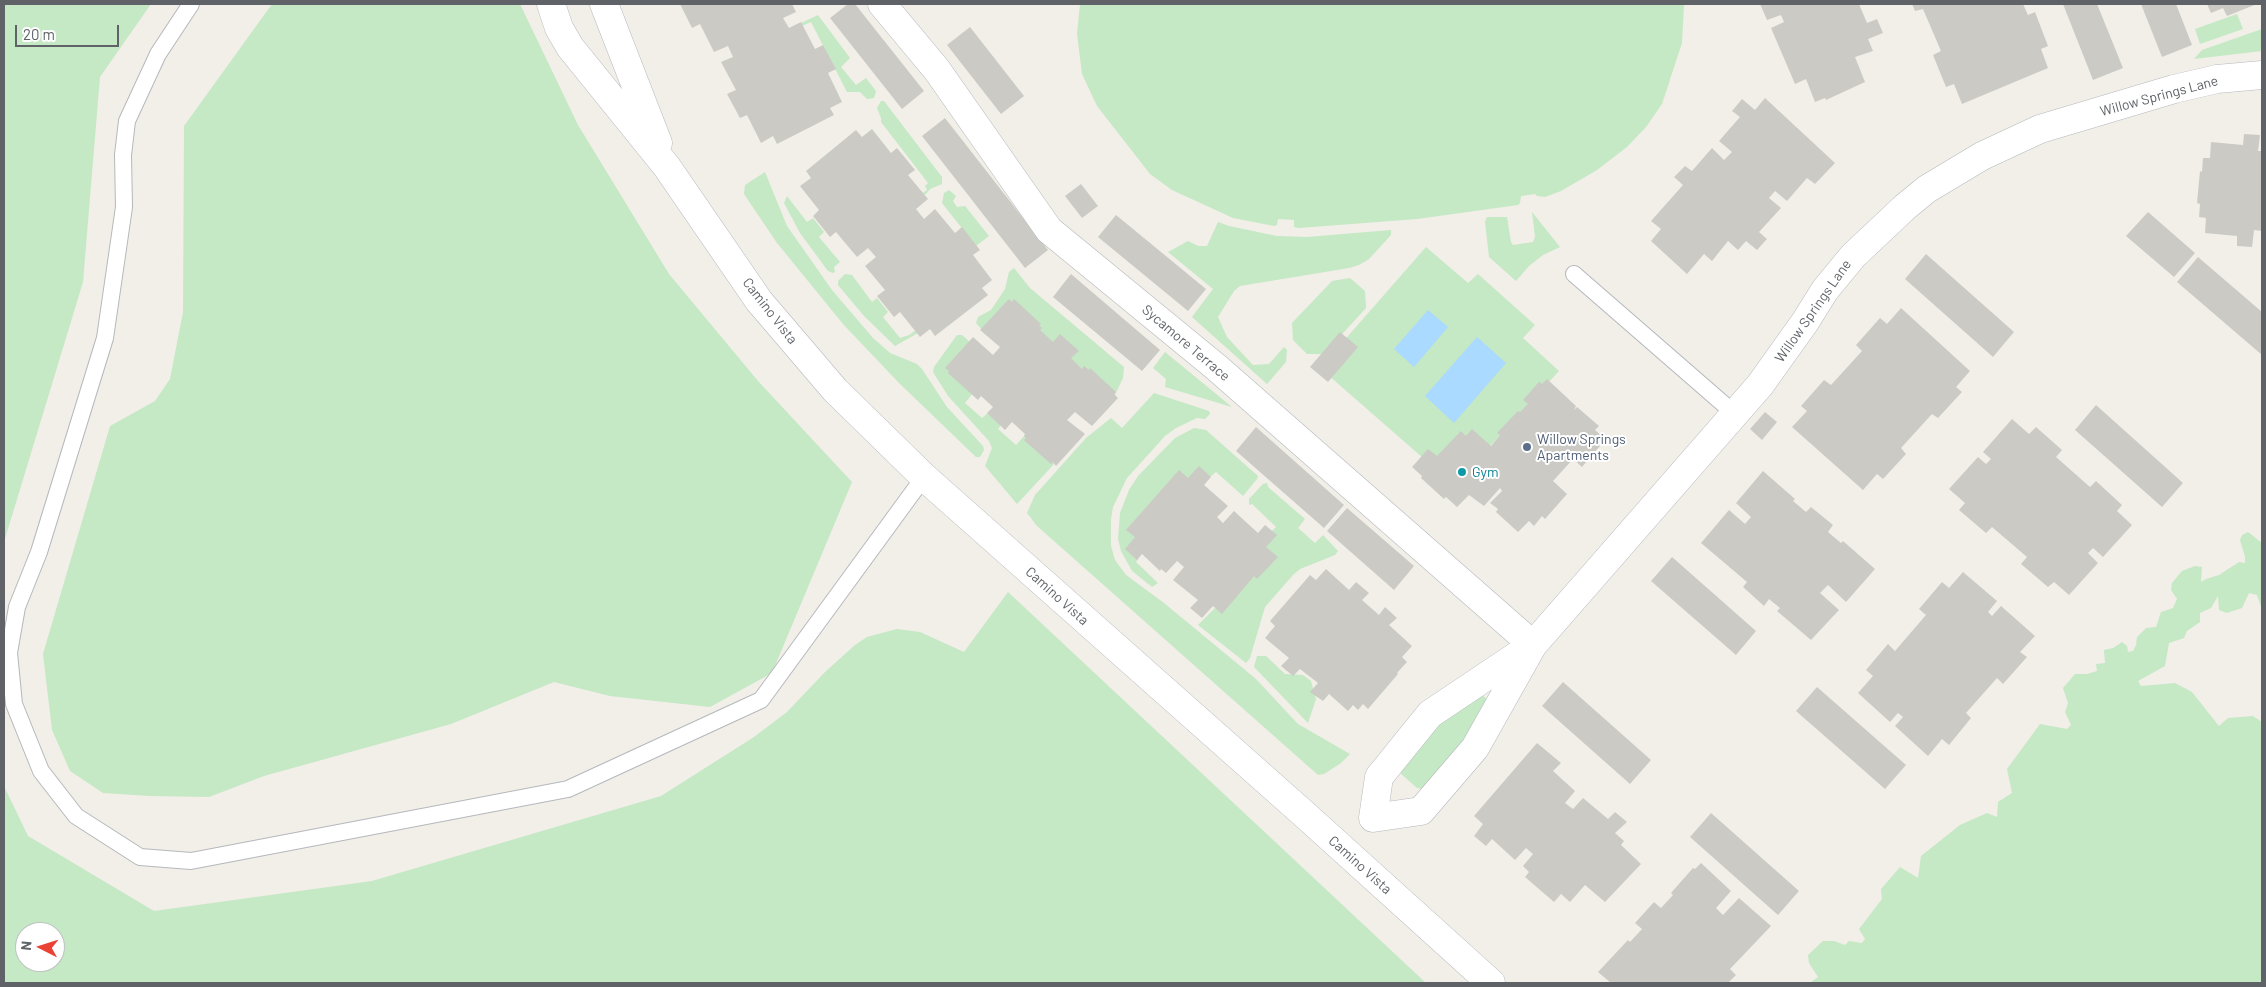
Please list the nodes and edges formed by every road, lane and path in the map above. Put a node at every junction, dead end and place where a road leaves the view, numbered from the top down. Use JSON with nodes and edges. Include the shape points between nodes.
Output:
{"nodes":[{"id":1,"x":191,"y":4,"type":"edge"},
{"id":2,"x":551,"y":4,"type":"edge"},
{"id":3,"x":604,"y":4,"type":"edge"},
{"id":4,"x":882,"y":4,"type":"edge"},
{"id":5,"x":2262,"y":75,"type":"edge"},
{"id":6,"x":667,"y":167,"type":"junction"},
{"id":7,"x":1574,"y":274,"type":"dead end"},
{"id":8,"x":1735,"y":414,"type":"junction"},
{"id":9,"x":924,"y":477,"type":"junction"},
{"id":10,"x":1533,"y":645,"type":"junction"},
{"id":11,"x":1373,"y":818,"type":"junction"},
{"id":12,"x":1343,"y":850,"type":"junction"},
{"id":13,"x":1491,"y":983,"type":"edge"}],
"edges":[{"from":1,"to":9,"type":"lane","via":[[158,54],[127,120],[123,155],[124,207],[105,338],[39,552],[16,607],[9,653],[14,704],[42,771],[76,816],[140,857],[191,861],[568,789],[761,700]]},
{"from":2,"to":6,"type":"street","name":"Camino Vista","via":[[570,47]]},
{"from":3,"to":6,"type":"street","name":"Camino Vista"},
{"from":4,"to":10,"type":"street","name":"Sycamore Terrace","via":[[937,70],[1049,230],[1216,367]]},
{"from":5,"to":8,"type":"street","name":"Willow Springs Lane","via":[[2217,79],[2183,87],[2040,129],[1982,156],[1927,189],[1853,256],[1825,290],[1779,360]]},
{"from":6,"to":9,"type":"street","name":"Camino Vista","via":[[759,301],[835,390]]},
{"from":7,"to":8,"type":"lane"},
{"from":8,"to":10,"type":"street","name":"Willow Springs Lane"},
{"from":9,"to":12,"type":"street","name":"Camino Vista"},
{"from":10,"to":11,"type":"street","name":"Willow Springs Lane","via":[[1430,714],[1379,777]]},
{"from":10,"to":11,"type":"street","name":"Willow Springs Lane","via":[[1474,748],[1421,810]]},
{"from":11,"to":12,"type":"street"},
{"from":12,"to":13,"type":"street","name":"Camino Vista"}]}
